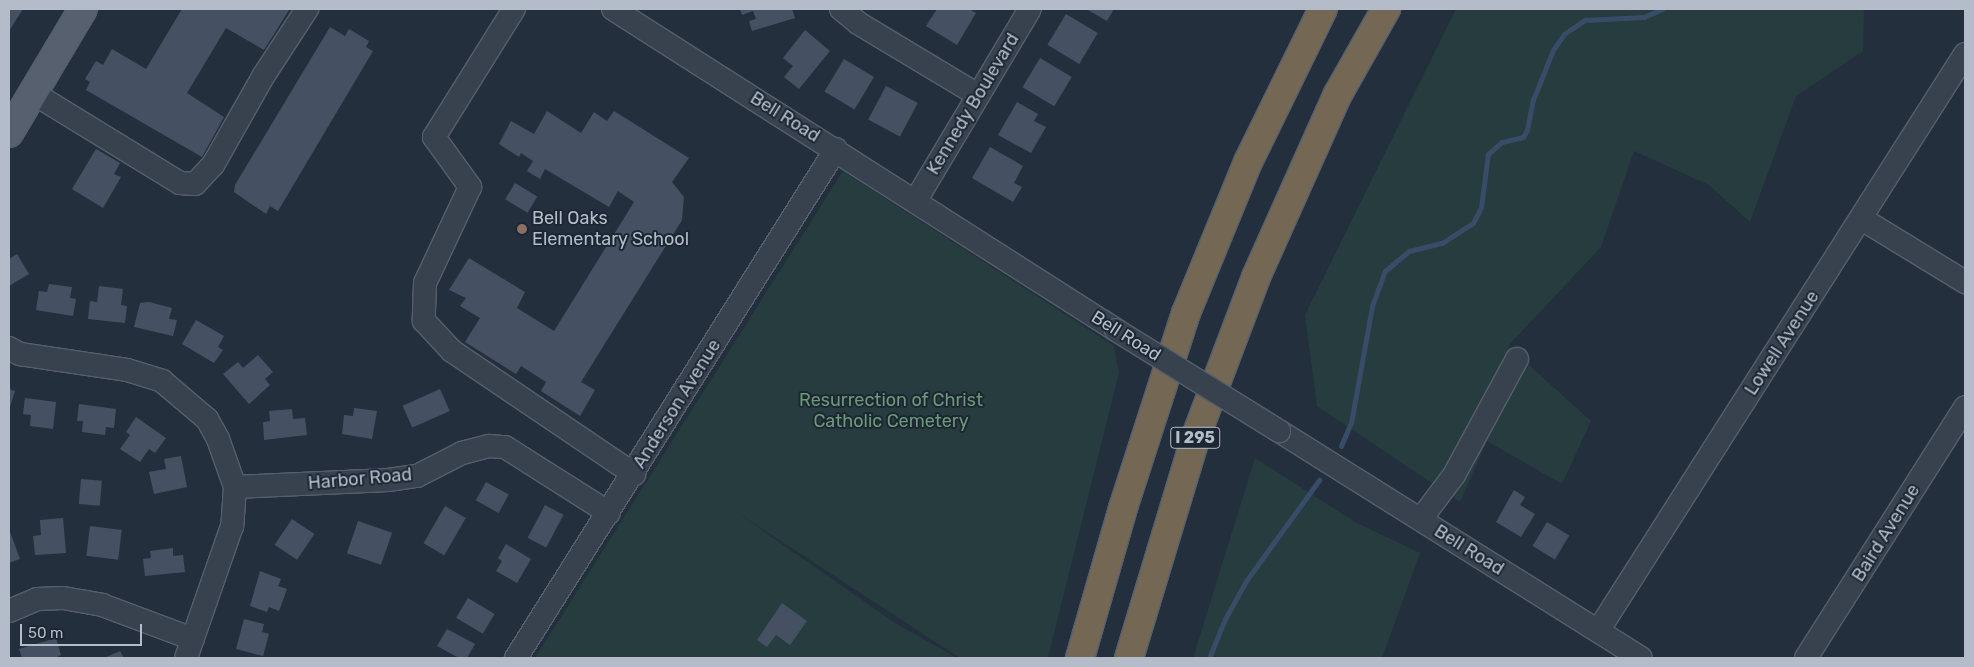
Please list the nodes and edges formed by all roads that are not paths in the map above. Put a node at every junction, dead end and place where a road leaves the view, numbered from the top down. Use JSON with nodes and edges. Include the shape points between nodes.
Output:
{"nodes":[{"id":1,"x":83,"y":9,"type":"edge"},
{"id":2,"x":307,"y":9,"type":"edge"},
{"id":3,"x":514,"y":9,"type":"edge"},
{"id":4,"x":613,"y":9,"type":"edge"},
{"id":5,"x":841,"y":9,"type":"edge"},
{"id":6,"x":1030,"y":9,"type":"edge"},
{"id":7,"x":1323,"y":9,"type":"edge"},
{"id":8,"x":1386,"y":9,"type":"edge"},
{"id":9,"x":1965,"y":54,"type":"edge"},
{"id":10,"x":33,"y":93,"type":"junction"},
{"id":11,"x":978,"y":95,"type":"junction"},
{"id":12,"x":9,"y":133,"type":"edge"},
{"id":13,"x":836,"y":149,"type":"junction"},
{"id":14,"x":916,"y":200,"type":"junction"},
{"id":15,"x":1862,"y":218,"type":"junction"},
{"id":16,"x":1965,"y":282,"type":"edge"},
{"id":17,"x":9,"y":348,"type":"edge"},
{"id":18,"x":1517,"y":360,"type":"dead end"},
{"id":19,"x":1965,"y":407,"type":"edge"},
{"id":20,"x":634,"y":474,"type":"junction"},
{"id":21,"x":236,"y":487,"type":"junction"},
{"id":22,"x":609,"y":513,"type":"junction"},
{"id":23,"x":1421,"y":519,"type":"junction"},
{"id":24,"x":9,"y":611,"type":"edge"},
{"id":25,"x":1598,"y":631,"type":"junction"},
{"id":26,"x":189,"y":649,"type":"edge"},
{"id":27,"x":516,"y":658,"type":"edge"},
{"id":28,"x":1080,"y":658,"type":"edge"},
{"id":29,"x":1129,"y":658,"type":"edge"},
{"id":30,"x":1641,"y":658,"type":"edge"},
{"id":31,"x":1806,"y":658,"type":"edge"}],
"edges":[{"from":1,"to":10,"type":"main road"},
{"from":2,"to":10,"type":"street","via":[[264,75],[213,165],[196,184],[180,183]]},
{"from":3,"to":20,"type":"street","via":[[434,137],[470,187],[424,283],[424,321],[452,351]]},
{"from":4,"to":13,"type":"street","name":"Bell Road"},
{"from":5,"to":11,"type":"street","via":[[858,23]]},
{"from":6,"to":11,"type":"street","name":"Kennedy Boulevard"},
{"from":7,"to":28,"type":"highway","number":"I 295","via":[[1248,162],[1186,313],[1126,498]]},
{"from":8,"to":29,"type":"highway","number":"I 295","via":[[1338,94],[1252,285],[1187,463]]},
{"from":9,"to":15,"type":"street","name":"Lowell Avenue"},
{"from":10,"to":12,"type":"main road"},
{"from":11,"to":14,"type":"street","name":"Kennedy Boulevard"},
{"from":13,"to":14,"type":"street","name":"Bell Road"},
{"from":13,"to":20,"type":"street","name":"Anderson Avenue"},
{"from":14,"to":23,"type":"street","name":"Bell Road","bridge":true,"via":[[1116,330]]},
{"from":15,"to":16,"type":"street"},
{"from":15,"to":25,"type":"street","name":"Lowell Avenue"},
{"from":17,"to":21,"type":"street","via":[[20,354],[127,370],[162,381],[207,419]]},
{"from":18,"to":23,"type":"street","via":[[1454,475]]},
{"from":19,"to":31,"type":"street","name":"Baird Avenue"},
{"from":20,"to":22,"type":"street","name":"Anderson Avenue"},
{"from":21,"to":22,"type":"street","name":"Harbor Road","via":[[417,476],[462,453],[489,446],[505,447]]},
{"from":21,"to":26,"type":"street","via":[[232,526]]},
{"from":22,"to":27,"type":"street","name":"Anderson Avenue"},
{"from":23,"to":25,"type":"street","name":"Bell Road"},
{"from":24,"to":26,"type":"street","via":[[37,598],[63,598],[102,605]]},
{"from":25,"to":30,"type":"street","name":"Bell Road"}]}
